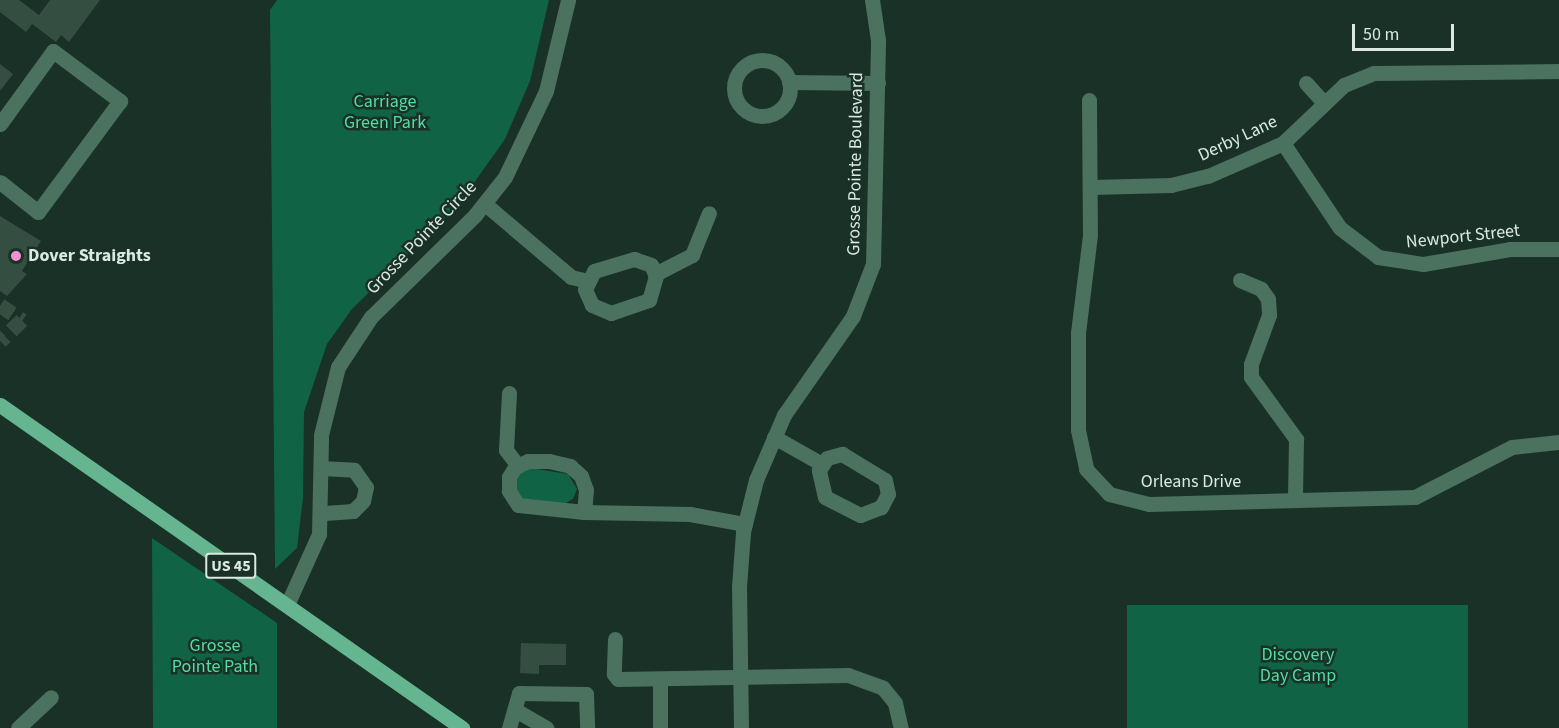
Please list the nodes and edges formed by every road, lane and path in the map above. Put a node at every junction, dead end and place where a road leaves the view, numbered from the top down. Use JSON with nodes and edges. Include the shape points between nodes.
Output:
{"nodes":[{"id":1,"x":568,"y":0,"type":"edge"},
{"id":2,"x":872,"y":0,"type":"edge"},
{"id":3,"x":1559,"y":71,"type":"edge"},
{"id":4,"x":789,"y":82,"type":"dead end"},
{"id":5,"x":878,"y":83,"type":"junction"},
{"id":6,"x":1306,"y":83,"type":"dead end"},
{"id":7,"x":1089,"y":100,"type":"dead end"},
{"id":8,"x":1323,"y":102,"type":"junction"},
{"id":9,"x":0,"y":124,"type":"edge"},
{"id":10,"x":1283,"y":143,"type":"junction"},
{"id":11,"x":0,"y":182,"type":"edge"},
{"id":12,"x":1090,"y":187,"type":"junction"},
{"id":13,"x":485,"y":204,"type":"junction"},
{"id":14,"x":709,"y":213,"type":"dead end"},
{"id":15,"x":1559,"y":249,"type":"edge"},
{"id":16,"x":655,"y":274,"type":"junction"},
{"id":17,"x":1240,"y":280,"type":"dead end"},
{"id":18,"x":589,"y":281,"type":"junction"},
{"id":19,"x":509,"y":393,"type":"dead end"},
{"id":20,"x":0,"y":405,"type":"edge"},
{"id":21,"x":774,"y":437,"type":"junction"},
{"id":22,"x":1559,"y":442,"type":"edge"},
{"id":23,"x":822,"y":464,"type":"junction"},
{"id":24,"x":518,"y":466,"type":"junction"},
{"id":25,"x":321,"y":468,"type":"junction"},
{"id":26,"x":1295,"y":499,"type":"junction"},
{"id":27,"x":584,"y":512,"type":"junction"},
{"id":28,"x":321,"y":513,"type":"junction"},
{"id":29,"x":745,"y":524,"type":"junction"},
{"id":30,"x":287,"y":605,"type":"junction"},
{"id":31,"x":615,"y":639,"type":"dead end"},
{"id":32,"x":740,"y":674,"type":"junction"},
{"id":33,"x":660,"y":680,"type":"junction"},
{"id":34,"x":51,"y":697,"type":"dead end"},
{"id":35,"x":517,"y":711,"type":"junction"},
{"id":36,"x":18,"y":728,"type":"edge"},
{"id":37,"x":462,"y":728,"type":"edge"},
{"id":38,"x":509,"y":728,"type":"edge"},
{"id":39,"x":547,"y":728,"type":"edge"},
{"id":40,"x":587,"y":728,"type":"edge"},
{"id":41,"x":660,"y":728,"type":"edge"},
{"id":42,"x":741,"y":728,"type":"edge"},
{"id":43,"x":901,"y":728,"type":"edge"}],
"edges":[{"from":1,"to":13,"type":"street","name":"Grosse Pointe Circle","via":[[546,92],[530,134]]},
{"from":2,"to":5,"type":"street","name":"Grosse Pointe Boulevard"},
{"from":3,"to":8,"type":"street","name":"Derby Lane","via":[[1396,70],[1344,85]]},
{"from":4,"to":5,"type":"street"},
{"from":5,"to":21,"type":"street","name":"Grosse Pointe Boulevard","via":[[873,264],[853,316]]},
{"from":6,"to":8,"type":"street"},
{"from":7,"to":12,"type":"street","name":"Orleans Drive"},
{"from":8,"to":10,"type":"street","name":"Derby Lane"},
{"from":9,"to":11,"type":"street","via":[[53,51],[120,100],[38,212]]},
{"from":10,"to":12,"type":"street","name":"Derby Lane","via":[[1188,182]]},
{"from":10,"to":15,"type":"street","name":"Newport Street","via":[[1340,228],[1378,257],[1423,264],[1510,249]]},
{"from":12,"to":26,"type":"street","name":"Orleans Drive","via":[[1088,259],[1078,333],[1078,430],[1086,469],[1109,494],[1125,501]]},
{"from":13,"to":18,"type":"street","via":[[571,277]]},
{"from":13,"to":25,"type":"street","name":"Grosse Pointe Circle","via":[[371,317],[347,350],[324,411]]},
{"from":14,"to":16,"type":"street","via":[[692,255]]},
{"from":16,"to":18,"type":"street","via":[[651,264],[634,259],[594,271]]},
{"from":16,"to":18,"type":"street","via":[[649,300],[610,313],[592,305],[585,289]]},
{"from":17,"to":26,"type":"street","via":[[1261,289],[1270,307],[1251,364],[1251,377],[1296,439]]},
{"from":19,"to":24,"type":"street","via":[[506,450]]},
{"from":20,"to":30,"type":"main road","number":"US 45"},
{"from":21,"to":23,"type":"street"},
{"from":21,"to":29,"type":"street","name":"Grosse Pointe Boulevard"},
{"from":22,"to":26,"type":"street","name":"Orleans Drive","via":[[1512,447],[1415,497]]},
{"from":23,"to":23,"type":"street","via":[[834,455],[849,456],[885,480],[885,501],[875,511],[860,515],[825,497],[817,478]]},
{"from":24,"to":27,"type":"street","via":[[549,461],[570,466],[586,490]]},
{"from":24,"to":27,"type":"street","via":[[509,477],[509,491],[518,505]]},
{"from":25,"to":28,"type":"street","name":"Grosse Pointe Circle"},
{"from":25,"to":28,"type":"street","via":[[354,470],[366,487],[363,501],[352,510]]},
{"from":27,"to":29,"type":"street","via":[[690,514]]},
{"from":28,"to":30,"type":"street","name":"Grosse Pointe Circle","via":[[312,556]]},
{"from":29,"to":32,"type":"street","name":"Grosse Pointe Boulevard"},
{"from":30,"to":37,"type":"main road","number":"US 45"},
{"from":31,"to":33,"type":"street","via":[[616,679]]},
{"from":32,"to":33,"type":"street"},
{"from":32,"to":42,"type":"street","name":"Grosse Pointe Boulevard"},
{"from":32,"to":43,"type":"street","via":[[863,677],[883,688],[895,702]]},
{"from":33,"to":41,"type":"street"},
{"from":34,"to":36,"type":"street"},
{"from":35,"to":38,"type":"street"},
{"from":35,"to":39,"type":"street"},
{"from":35,"to":40,"type":"street","via":[[519,693],[586,694]]}]}
